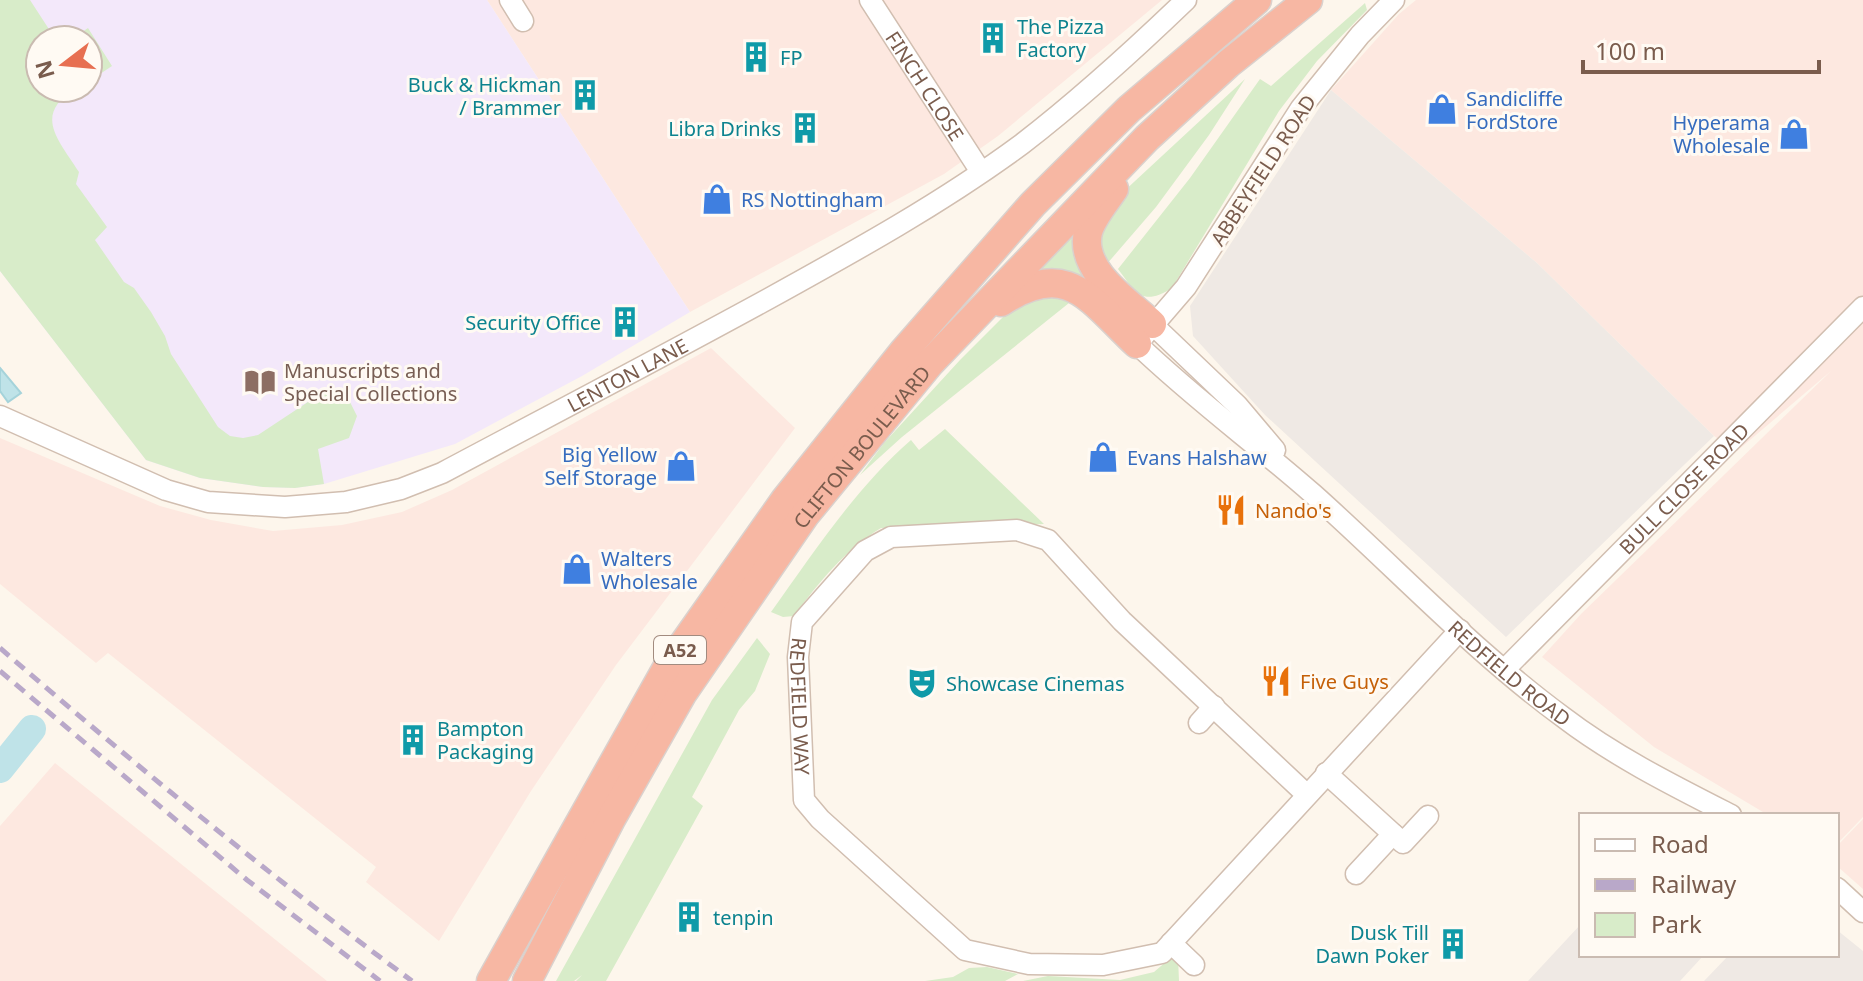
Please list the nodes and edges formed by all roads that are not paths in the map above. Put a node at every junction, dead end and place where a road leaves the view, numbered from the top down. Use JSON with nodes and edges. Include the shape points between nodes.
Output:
{"nodes":[{"id":1,"x":510,"y":0,"type":"edge"},
{"id":2,"x":870,"y":0,"type":"edge"},
{"id":3,"x":1186,"y":0,"type":"edge"},
{"id":4,"x":1257,"y":0,"type":"edge"},
{"id":5,"x":1308,"y":0,"type":"edge"},
{"id":6,"x":1394,"y":0,"type":"edge"},
{"id":7,"x":523,"y":21,"type":"dead end"},
{"id":8,"x":1147,"y":138,"type":"junction"},
{"id":9,"x":981,"y":172,"type":"junction"},
{"id":10,"x":1863,"y":307,"type":"edge"},
{"id":11,"x":1144,"y":334,"type":"junction"},
{"id":12,"x":943,"y":349,"type":"junction"},
{"id":13,"x":0,"y":416,"type":"edge"},
{"id":14,"x":1460,"y":630,"type":"junction"},
{"id":15,"x":1505,"y":669,"type":"junction"},
{"id":16,"x":1214,"y":706,"type":"junction"},
{"id":17,"x":1199,"y":723,"type":"dead end"},
{"id":18,"x":1326,"y":773,"type":"junction"},
{"id":19,"x":1306,"y":794,"type":"junction"},
{"id":20,"x":1727,"y":813,"type":"edge"},
{"id":21,"x":1428,"y":816,"type":"dead end"},
{"id":22,"x":1393,"y":834,"type":"junction"},
{"id":23,"x":1356,"y":874,"type":"dead end"},
{"id":24,"x":1839,"y":890,"type":"edge"},
{"id":25,"x":1863,"y":912,"type":"edge"},
{"id":26,"x":1171,"y":943,"type":"junction"},
{"id":27,"x":1194,"y":965,"type":"dead end"},
{"id":28,"x":493,"y":978,"type":"edge"},
{"id":29,"x":527,"y":981,"type":"edge"}],
"edges":[{"from":1,"to":7,"type":"street"},
{"from":2,"to":9,"type":"street","name":"FINCH CLOSE"},
{"from":3,"to":9,"type":"street","name":"LENTON LANE","via":[[1079,96]]},
{"from":4,"to":28,"type":"highway","name":"CLIFTON BOULEVARD","number":"A52","via":[[1129,109],[1033,204],[904,351],[785,500],[668,666]]},
{"from":5,"to":8,"type":"highway","name":"CLIFTON BOULEVARD","number":"A52"},
{"from":6,"to":11,"type":"street","name":"ABBEYFIELD ROAD","via":[[1301,108],[1210,253]]},
{"from":8,"to":11,"type":"highway","via":[[1088,231],[1088,256]]},
{"from":8,"to":12,"type":"highway","name":"CLIFTON BOULEVARD","number":"A52"},
{"from":9,"to":13,"type":"street","name":"LENTON LANE","via":[[843,258],[726,322],[442,473],[401,489],[346,502],[285,507],[208,502],[166,490]]},
{"from":10,"to":15,"type":"street","name":"BULL CLOSE ROAD"},
{"from":11,"to":12,"type":"highway","via":[[1063,283],[1048,282],[1025,287],[1002,301]]},
{"from":11,"to":14,"type":"street","name":"REDFIELD ROAD","via":[[1237,405],[1313,494]]},
{"from":12,"to":29,"type":"highway","name":"CLIFTON BOULEVARD","number":"A52","via":[[805,515],[682,694]]},
{"from":14,"to":15,"type":"street","name":"REDFIELD ROAD"},
{"from":14,"to":18,"type":"street","name":"REDFIELD WAY"},
{"from":15,"to":20,"type":"street","name":"REDFIELD ROAD","via":[[1593,738]]},
{"from":16,"to":17,"type":"street"},
{"from":16,"to":19,"type":"street","name":"REDFIELD WAY"},
{"from":16,"to":26,"type":"street","name":"REDFIELD WAY","via":[[1122,621],[1048,540],[1017,530],[878,542],[800,628],[804,800],[841,840],[965,950],[1029,964],[1103,965],[1162,953]]},
{"from":18,"to":19,"type":"street","name":"REDFIELD WAY"},
{"from":18,"to":22,"type":"street"},
{"from":19,"to":26,"type":"street","name":"REDFIELD WAY"},
{"from":21,"to":22,"type":"street","via":[[1403,843]]},
{"from":22,"to":23,"type":"street"},
{"from":24,"to":25,"type":"street"},
{"from":26,"to":27,"type":"street"}]}
